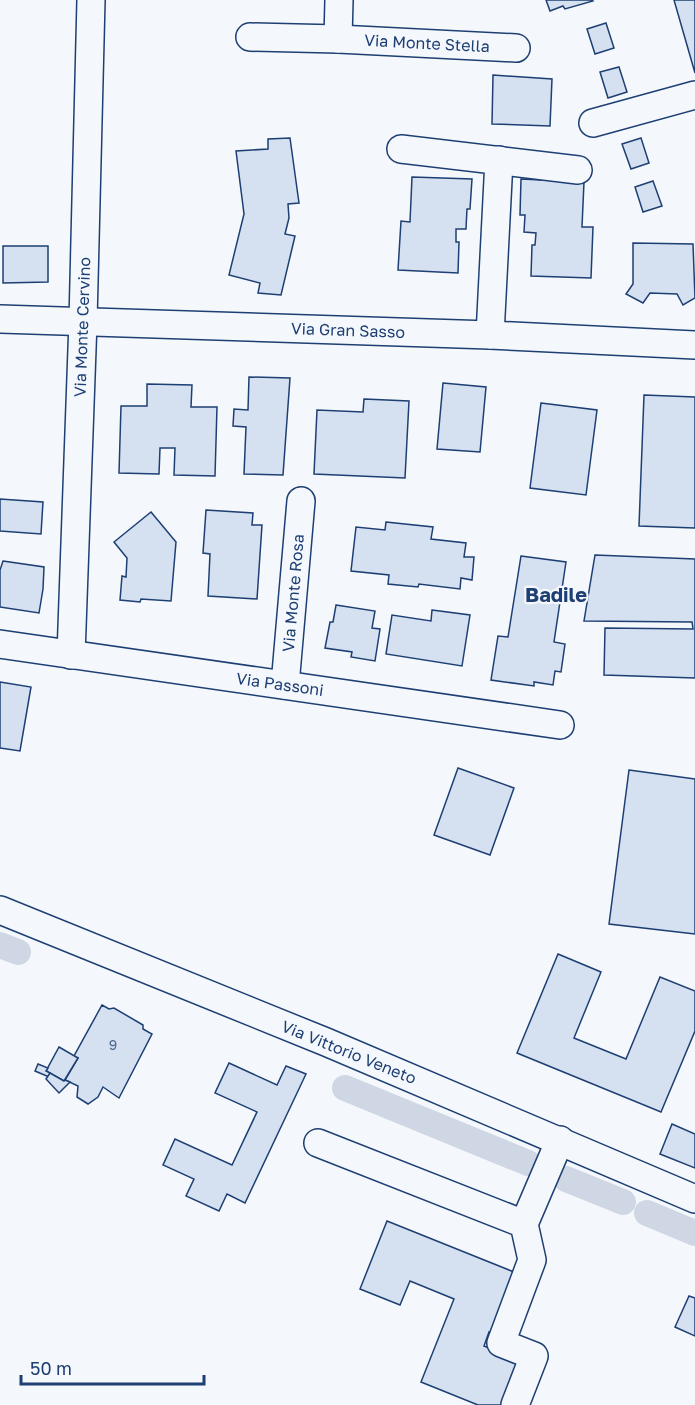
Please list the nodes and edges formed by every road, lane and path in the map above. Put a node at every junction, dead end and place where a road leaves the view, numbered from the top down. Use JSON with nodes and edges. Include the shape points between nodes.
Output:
{"nodes":[{"id":1,"x":91,"y":0,"type":"edge"},
{"id":2,"x":339,"y":0,"type":"edge"},
{"id":3,"x":250,"y":37,"type":"dead end"},
{"id":4,"x":338,"y":39,"type":"junction"},
{"id":5,"x":516,"y":48,"type":"dead end"},
{"id":6,"x":695,"y":95,"type":"edge"},
{"id":7,"x":593,"y":123,"type":"dead end"},
{"id":8,"x":401,"y":149,"type":"dead end"},
{"id":9,"x":499,"y":160,"type":"junction"},
{"id":10,"x":578,"y":170,"type":"dead end"},
{"id":11,"x":0,"y":319,"type":"edge"},
{"id":12,"x":83,"y":321,"type":"junction"},
{"id":13,"x":490,"y":335,"type":"junction"},
{"id":14,"x":695,"y":345,"type":"edge"},
{"id":15,"x":301,"y":501,"type":"dead end"},
{"id":16,"x":0,"y":644,"type":"edge"},
{"id":17,"x":71,"y":655,"type":"junction"},
{"id":18,"x":285,"y":685,"type":"junction"},
{"id":19,"x":560,"y":725,"type":"dead end"},
{"id":20,"x":0,"y":910,"type":"edge"},
{"id":21,"x":560,"y":1140,"type":"junction"},
{"id":22,"x":318,"y":1143,"type":"dead end"},
{"id":23,"x":695,"y":1199,"type":"edge"},
{"id":24,"x":524,"y":1224,"type":"junction"},
{"id":25,"x":515,"y":1405,"type":"edge"}],
"edges":[{"from":1,"to":12,"type":"street","name":"Via Monte Cervino"},
{"from":2,"to":4,"type":"street"},
{"from":3,"to":4,"type":"street","name":"Via Monte Stella"},
{"from":4,"to":5,"type":"street","name":"Via Monte Stella"},
{"from":6,"to":7,"type":"street"},
{"from":8,"to":9,"type":"street"},
{"from":9,"to":10,"type":"street"},
{"from":9,"to":13,"type":"street"},
{"from":11,"to":12,"type":"street","name":"Via Gran Sasso"},
{"from":12,"to":13,"type":"street","name":"Via Gran Sasso"},
{"from":12,"to":17,"type":"street","name":"Via Monte Cervino"},
{"from":13,"to":14,"type":"street","name":"Via Gran Sasso"},
{"from":15,"to":18,"type":"street","name":"Via Monte Rosa"},
{"from":16,"to":17,"type":"street","name":"Via Passoni"},
{"from":17,"to":18,"type":"street","name":"Via Passoni"},
{"from":18,"to":19,"type":"street","name":"Via Passoni"},
{"from":20,"to":21,"type":"street","name":"Via Vittorio Veneto"},
{"from":21,"to":23,"type":"street","name":"Via Vittorio Veneto"},
{"from":21,"to":24,"type":"street"},
{"from":22,"to":24,"type":"street"},
{"from":24,"to":25,"type":"street","via":[[532,1260],[501,1343],[534,1356]]}]}
